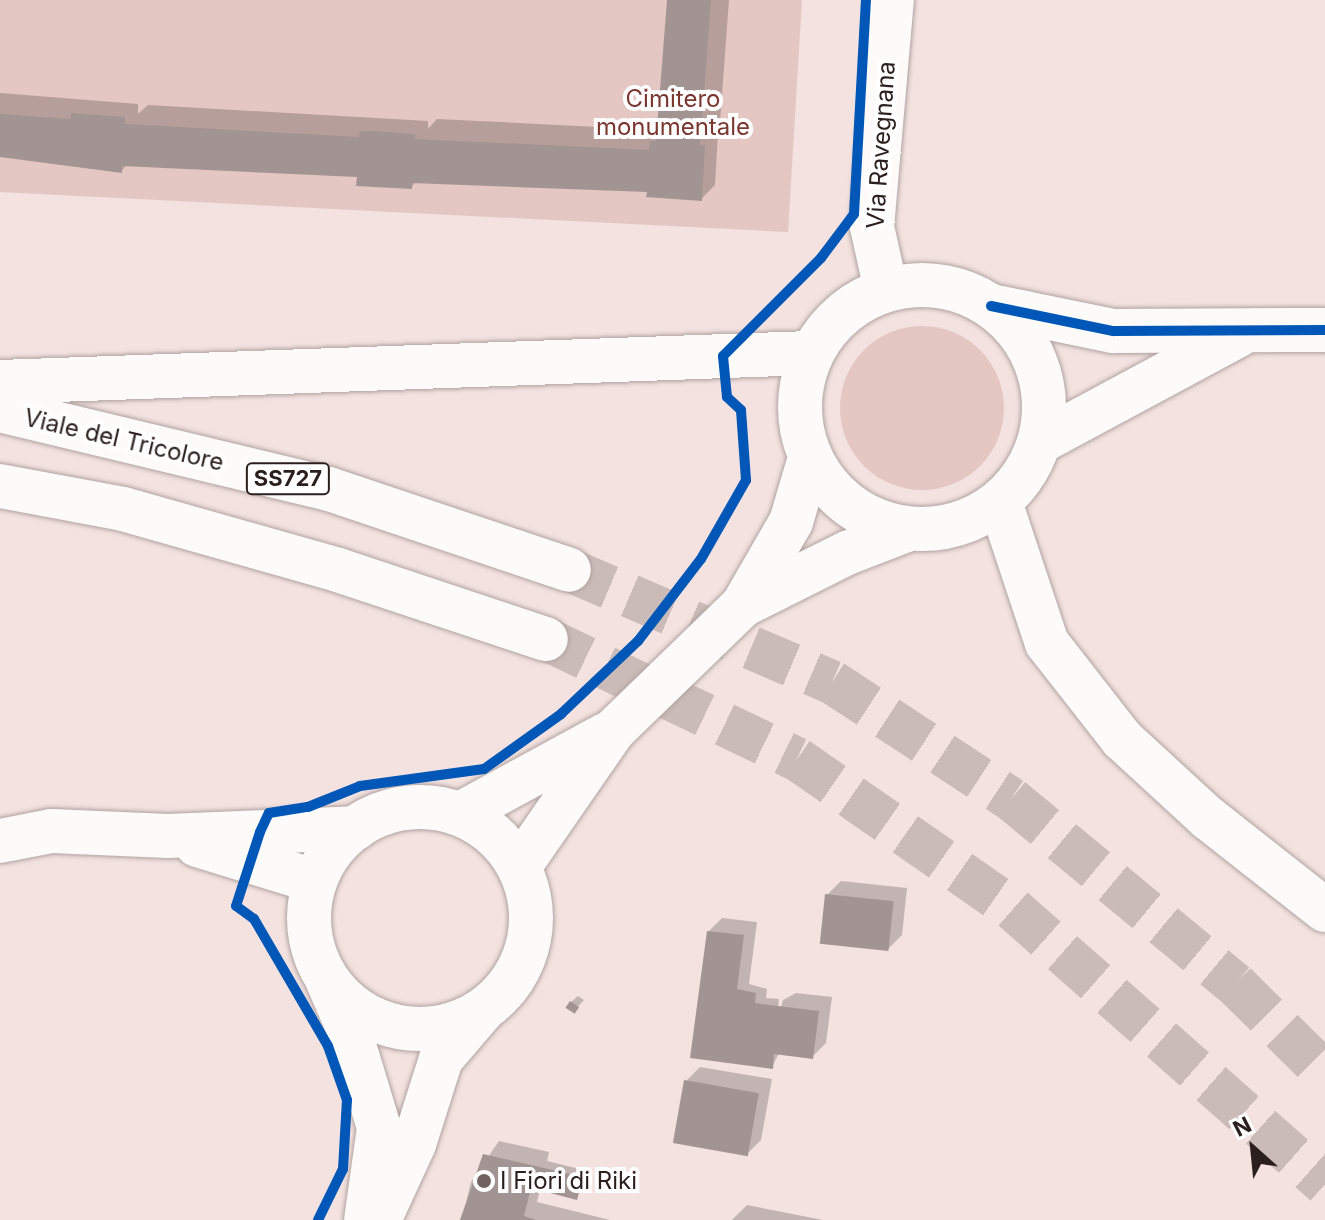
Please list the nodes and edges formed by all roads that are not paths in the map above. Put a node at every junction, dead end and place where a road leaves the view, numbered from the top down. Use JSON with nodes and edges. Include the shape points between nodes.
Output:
{"nodes":[{"id":1,"x":892,"y":0,"type":"edge"},
{"id":2,"x":886,"y":290,"type":"junction"},
{"id":3,"x":991,"y":306,"type":"junction"},
{"id":4,"x":1325,"y":330,"type":"edge"},
{"id":5,"x":1241,"y":334,"type":"junction"},
{"id":6,"x":811,"y":353,"type":"junction"},
{"id":7,"x":0,"y":382,"type":"edge"},
{"id":8,"x":0,"y":410,"type":"edge"},
{"id":9,"x":1040,"y":442,"type":"junction"},
{"id":10,"x":810,"y":458,"type":"junction"},
{"id":11,"x":0,"y":486,"type":"edge"},
{"id":12,"x":1000,"y":502,"type":"junction"},
{"id":13,"x":0,"y":509,"type":"edge"},
{"id":14,"x":123,"y":509,"type":"junction"},
{"id":15,"x":909,"y":529,"type":"junction"},
{"id":16,"x":569,"y":570,"type":"tunnel mouth"},
{"id":17,"x":743,"y":605,"type":"junction"},
{"id":18,"x":546,"y":639,"type":"tunnel mouth"},
{"id":19,"x":613,"y":731,"type":"junction"},
{"id":20,"x":460,"y":814,"type":"junction"},
{"id":21,"x":356,"y":828,"type":"junction"},
{"id":22,"x":168,"y":836,"type":"junction"},
{"id":23,"x":0,"y":841,"type":"edge"},
{"id":24,"x":519,"y":867,"type":"junction"},
{"id":25,"x":315,"y":881,"type":"junction"},
{"id":26,"x":1325,"y":910,"type":"edge"},
{"id":27,"x":328,"y":982,"type":"junction"},
{"id":28,"x":482,"y":1011,"type":"junction"},
{"id":29,"x":366,"y":1220,"type":"edge"},
{"id":30,"x":379,"y":1220,"type":"edge"}],
"edges":[{"from":1,"to":2,"type":"main road","name":"Via Ravegnana","via":[[872,227]]},
{"from":2,"to":3,"type":"main road","via":[[922,285],[958,290]]},
{"from":2,"to":6,"type":"main road","via":[[856,304]]},
{"from":3,"to":5,"type":"main road","via":[[1113,331]]},
{"from":3,"to":9,"type":"main road","via":[[1020,332],[1038,366],[1045,404]]},
{"from":4,"to":5,"type":"main road"},
{"from":5,"to":9,"type":"main road"},
{"from":6,"to":7,"type":"main road"},
{"from":6,"to":10,"type":"main road","via":[[801,388],[800,424]]},
{"from":8,"to":16,"type":"main road","name":"Viale del Tricolore","number":"SS727","via":[[329,489]]},
{"from":9,"to":12,"type":"main road","via":[[1025,475]]},
{"from":10,"to":15,"type":"main road","via":[[850,507],[878,522]]},
{"from":10,"to":17,"type":"main road","via":[[791,522]]},
{"from":11,"to":14,"type":"main road"},
{"from":12,"to":15,"type":"main road","via":[[973,519],[941,529]]},
{"from":12,"to":26,"type":"main road","via":[[1047,643],[1122,739],[1208,818]]},
{"from":13,"to":14,"type":"main road"},
{"from":14,"to":18,"type":"main road","via":[[338,570]]},
{"from":15,"to":17,"type":"main road"},
{"from":17,"to":19,"type":"main road"},
{"from":19,"to":20,"type":"main road"},
{"from":19,"to":24,"type":"main road"},
{"from":20,"to":21,"type":"main road","via":[[424,807],[400,810]]},
{"from":20,"to":24,"type":"main road","via":[[504,844]]},
{"from":21,"to":22,"type":"main road"},
{"from":21,"to":25,"type":"main road","via":[[331,851]]},
{"from":22,"to":23,"type":"main road","via":[[52,831]]},
{"from":22,"to":25,"type":"main road"},
{"from":24,"to":28,"type":"main road","via":[[530,897],[531,930],[523,962],[506,990]]},
{"from":25,"to":27,"type":"main road","via":[[308,916],[313,950]]},
{"from":27,"to":28,"type":"main road","via":[[352,1007],[416,1030],[450,1026]]},
{"from":27,"to":29,"type":"main road","via":[[351,1035],[379,1128]]},
{"from":28,"to":30,"type":"main road","via":[[441,1059],[414,1144]]}]}
